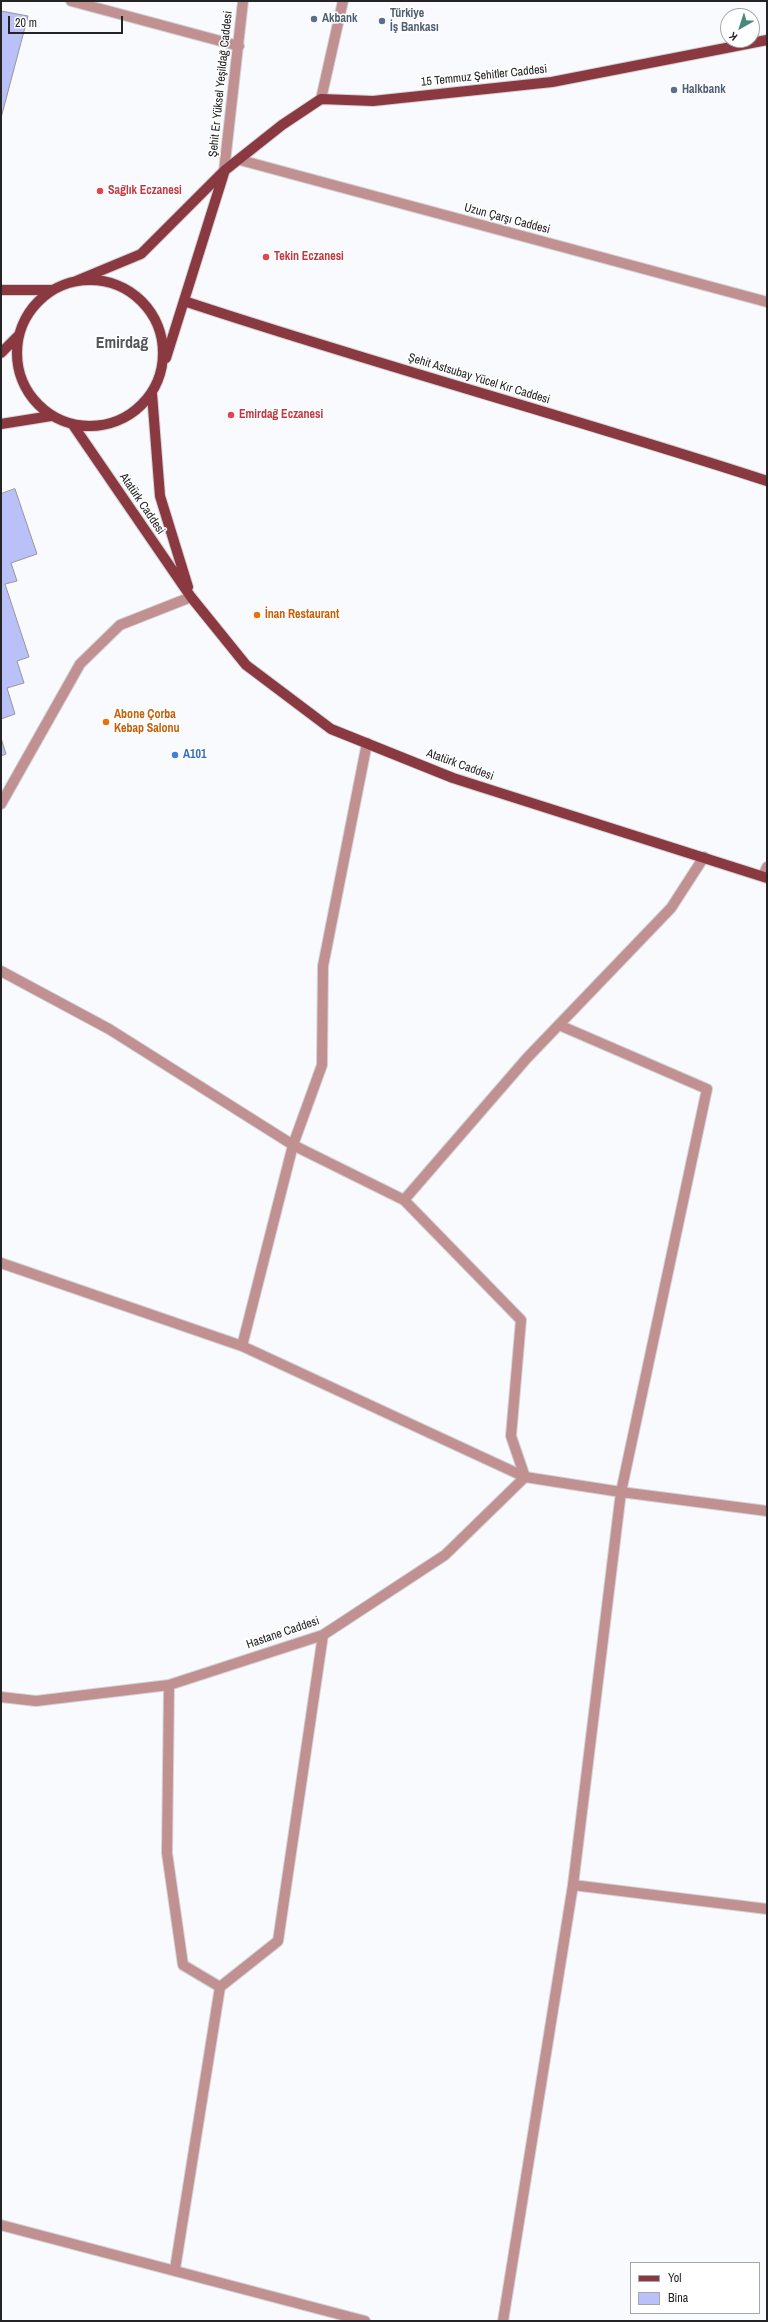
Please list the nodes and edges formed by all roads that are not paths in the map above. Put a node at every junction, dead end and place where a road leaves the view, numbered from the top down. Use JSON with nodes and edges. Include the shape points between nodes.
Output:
{"nodes":[{"id":1,"x":71,"y":1,"type":"edge"},
{"id":2,"x":243,"y":1,"type":"edge"},
{"id":3,"x":343,"y":1,"type":"edge"},
{"id":4,"x":767,"y":40,"type":"edge"},
{"id":5,"x":239,"y":46,"type":"junction"},
{"id":6,"x":321,"y":99,"type":"junction"},
{"id":7,"x":240,"y":160,"type":"junction"},
{"id":8,"x":224,"y":171,"type":"junction"},
{"id":9,"x":76,"y":281,"type":"junction"},
{"id":10,"x":1,"y":290,"type":"edge"},
{"id":11,"x":52,"y":290,"type":"junction"},
{"id":12,"x":184,"y":301,"type":"junction"},
{"id":13,"x":767,"y":302,"type":"edge"},
{"id":14,"x":19,"y":335,"type":"junction"},
{"id":15,"x":1,"y":353,"type":"edge"},
{"id":16,"x":162,"y":371,"type":"junction"},
{"id":17,"x":152,"y":394,"type":"junction"},
{"id":18,"x":51,"y":416,"type":"junction"},
{"id":19,"x":1,"y":424,"type":"edge"},
{"id":20,"x":72,"y":425,"type":"junction"},
{"id":21,"x":767,"y":481,"type":"edge"},
{"id":22,"x":191,"y":597,"type":"junction"},
{"id":23,"x":367,"y":743,"type":"junction"},
{"id":24,"x":1,"y":804,"type":"edge"},
{"id":25,"x":704,"y":857,"type":"junction"},
{"id":26,"x":766,"y":874,"type":"edge"},
{"id":27,"x":1,"y":971,"type":"edge"},
{"id":28,"x":559,"y":1025,"type":"junction"},
{"id":29,"x":294,"y":1145,"type":"junction"},
{"id":30,"x":404,"y":1200,"type":"junction"},
{"id":31,"x":1,"y":1263,"type":"edge"},
{"id":32,"x":242,"y":1346,"type":"junction"},
{"id":33,"x":525,"y":1477,"type":"junction"},
{"id":34,"x":621,"y":1492,"type":"junction"},
{"id":35,"x":767,"y":1511,"type":"edge"},
{"id":36,"x":323,"y":1636,"type":"junction"},
{"id":37,"x":169,"y":1685,"type":"junction"},
{"id":38,"x":1,"y":1697,"type":"edge"},
{"id":39,"x":573,"y":1885,"type":"junction"},
{"id":40,"x":767,"y":1909,"type":"edge"},
{"id":41,"x":220,"y":1987,"type":"junction"},
{"id":42,"x":1,"y":2225,"type":"edge"},
{"id":43,"x":175,"y":2270,"type":"junction"},
{"id":44,"x":364,"y":2321,"type":"edge"},
{"id":45,"x":503,"y":2321,"type":"edge"}],
"edges":[{"from":1,"to":5,"type":"street"},
{"from":2,"to":5,"type":"street","name":"Şehit Er Yüksel Yeşildağ Caddesi"},
{"from":3,"to":6,"type":"street"},
{"from":4,"to":6,"type":"main road","name":"15 Temmuz Şehitler Caddesi","via":[[552,82],[373,101]]},
{"from":5,"to":8,"type":"street","name":"Şehit Er Yüksel Yeşildağ Caddesi"},
{"from":6,"to":7,"type":"main road","via":[[282,125]]},
{"from":7,"to":8,"type":"main road"},
{"from":7,"to":13,"type":"street","name":"Uzun Çarşı Caddesi"},
{"from":8,"to":9,"type":"main road","via":[[141,254]]},
{"from":8,"to":12,"type":"main road"},
{"from":9,"to":11,"type":"main road"},
{"from":9,"to":16,"type":"main road","via":[[96,280],[116,284],[134,294],[149,310],[160,328],[164,350]]},
{"from":10,"to":11,"type":"main road"},
{"from":11,"to":14,"type":"main road","via":[[37,302],[26,317]]},
{"from":12,"to":16,"type":"main road"},
{"from":12,"to":21,"type":"main road","name":"Şehit Astsubay Yücel Kır Caddesi"},
{"from":14,"to":15,"type":"main road"},
{"from":14,"to":18,"type":"main road","via":[[17,358],[22,380],[34,401]]},
{"from":16,"to":17,"type":"main road"},
{"from":17,"to":20,"type":"main road","via":[[137,411],[117,422],[95,427]]},
{"from":17,"to":22,"type":"main road","name":"Atatürk Caddesi","via":[[160,496]]},
{"from":18,"to":19,"type":"main road"},
{"from":18,"to":20,"type":"main road"},
{"from":20,"to":22,"type":"main road","name":"Atatürk Caddesi"},
{"from":22,"to":23,"type":"main road","name":"Atatürk Caddesi","via":[[246,665],[331,729]]},
{"from":22,"to":24,"type":"street","via":[[120,625],[80,664]]},
{"from":23,"to":25,"type":"main road","name":"Atatürk Caddesi","via":[[453,778]]},
{"from":23,"to":29,"type":"street","via":[[324,966],[322,1065]]},
{"from":25,"to":26,"type":"main road","name":"Atatürk Caddesi"},
{"from":25,"to":28,"type":"street","via":[[671,908]]},
{"from":27,"to":29,"type":"street","via":[[109,1029]]},
{"from":28,"to":30,"type":"street","via":[[527,1058]]},
{"from":28,"to":34,"type":"street","via":[[706,1089]]},
{"from":29,"to":30,"type":"street"},
{"from":29,"to":32,"type":"street"},
{"from":30,"to":33,"type":"street","via":[[521,1320],[510,1436]]},
{"from":31,"to":32,"type":"street"},
{"from":32,"to":33,"type":"street"},
{"from":33,"to":34,"type":"street"},
{"from":33,"to":36,"type":"street","name":"Hastane Caddesi","via":[[445,1555]]},
{"from":34,"to":35,"type":"street"},
{"from":34,"to":39,"type":"street"},
{"from":36,"to":37,"type":"street","name":"Hastane Caddesi"},
{"from":36,"to":41,"type":"street","via":[[278,1941]]},
{"from":37,"to":38,"type":"street","name":"Hastane Caddesi","via":[[36,1701]]},
{"from":37,"to":41,"type":"street","via":[[167,1853],[183,1964]]},
{"from":39,"to":40,"type":"street"},
{"from":39,"to":45,"type":"street"},
{"from":41,"to":43,"type":"street"},
{"from":42,"to":43,"type":"street"},
{"from":43,"to":44,"type":"street"}]}
